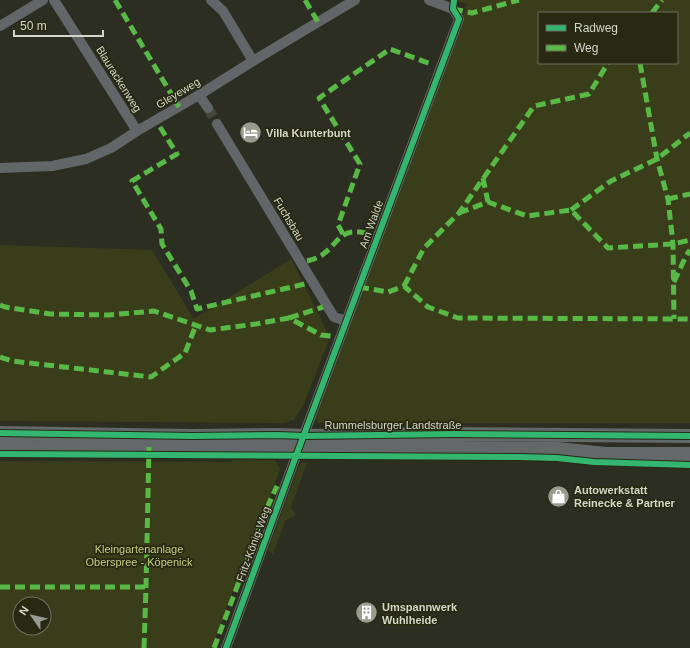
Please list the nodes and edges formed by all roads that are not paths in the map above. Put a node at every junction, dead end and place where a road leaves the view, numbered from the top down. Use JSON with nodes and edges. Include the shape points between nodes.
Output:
{"nodes":[{"id":1,"x":43,"y":0,"type":"edge"},
{"id":2,"x":54,"y":0,"type":"edge"},
{"id":3,"x":211,"y":0,"type":"edge"},
{"id":4,"x":220,"y":0,"type":"edge"},
{"id":5,"x":355,"y":0,"type":"edge"},
{"id":6,"x":429,"y":0,"type":"edge"},
{"id":7,"x":223,"y":11,"type":"junction"},
{"id":8,"x":0,"y":26,"type":"edge"},
{"id":9,"x":253,"y":61,"type":"junction"},
{"id":10,"x":199,"y":95,"type":"junction"},
{"id":11,"x":208,"y":108,"type":"tunnel mouth"},
{"id":12,"x":217,"y":124,"type":"tunnel mouth"},
{"id":13,"x":137,"y":131,"type":"junction"},
{"id":14,"x":0,"y":168,"type":"edge"},
{"id":15,"x":346,"y":321,"type":"junction"},
{"id":16,"x":0,"y":433,"type":"edge"},
{"id":17,"x":690,"y":436,"type":"edge"},
{"id":18,"x":301,"y":442,"type":"junction"},
{"id":19,"x":0,"y":447,"type":"edge"},
{"id":20,"x":690,"y":454,"type":"edge"},
{"id":21,"x":226,"y":648,"type":"edge"}],
"edges":[{"from":1,"to":8,"type":"street"},
{"from":2,"to":13,"type":"street","name":"Blaurackenweg"},
{"from":3,"to":7,"type":"street"},
{"from":4,"to":7,"type":"street"},
{"from":5,"to":9,"type":"street","name":"Gleyeweg"},
{"from":6,"to":15,"type":"street","name":"Am Walde","via":[[453,9],[459,19]]},
{"from":7,"to":9,"type":"street"},
{"from":9,"to":10,"type":"street","name":"Gleyeweg"},
{"from":10,"to":11,"type":"street"},
{"from":10,"to":13,"type":"street","name":"Gleyeweg"},
{"from":12,"to":15,"type":"street","name":"Fuchsbau","via":[[334,317]]},
{"from":13,"to":14,"type":"street","name":"Gleyeweg","via":[[111,148],[86,159],[52,166]]},
{"from":15,"to":18,"type":"street","name":"Am Walde"},
{"from":16,"to":18,"type":"main road","name":"Rummelsburger Landstraße","via":[[277,435]]},
{"from":17,"to":18,"type":"main road","name":"Rummelsburger Landstraße","via":[[454,434]]},
{"from":18,"to":19,"type":"main road","name":"Rummelsburger Landstraße"},
{"from":18,"to":20,"type":"main road","name":"Rummelsburger Landstraße","via":[[558,449],[606,454]]},
{"from":18,"to":21,"type":"street","name":"Fritz-König-Weg"}]}
